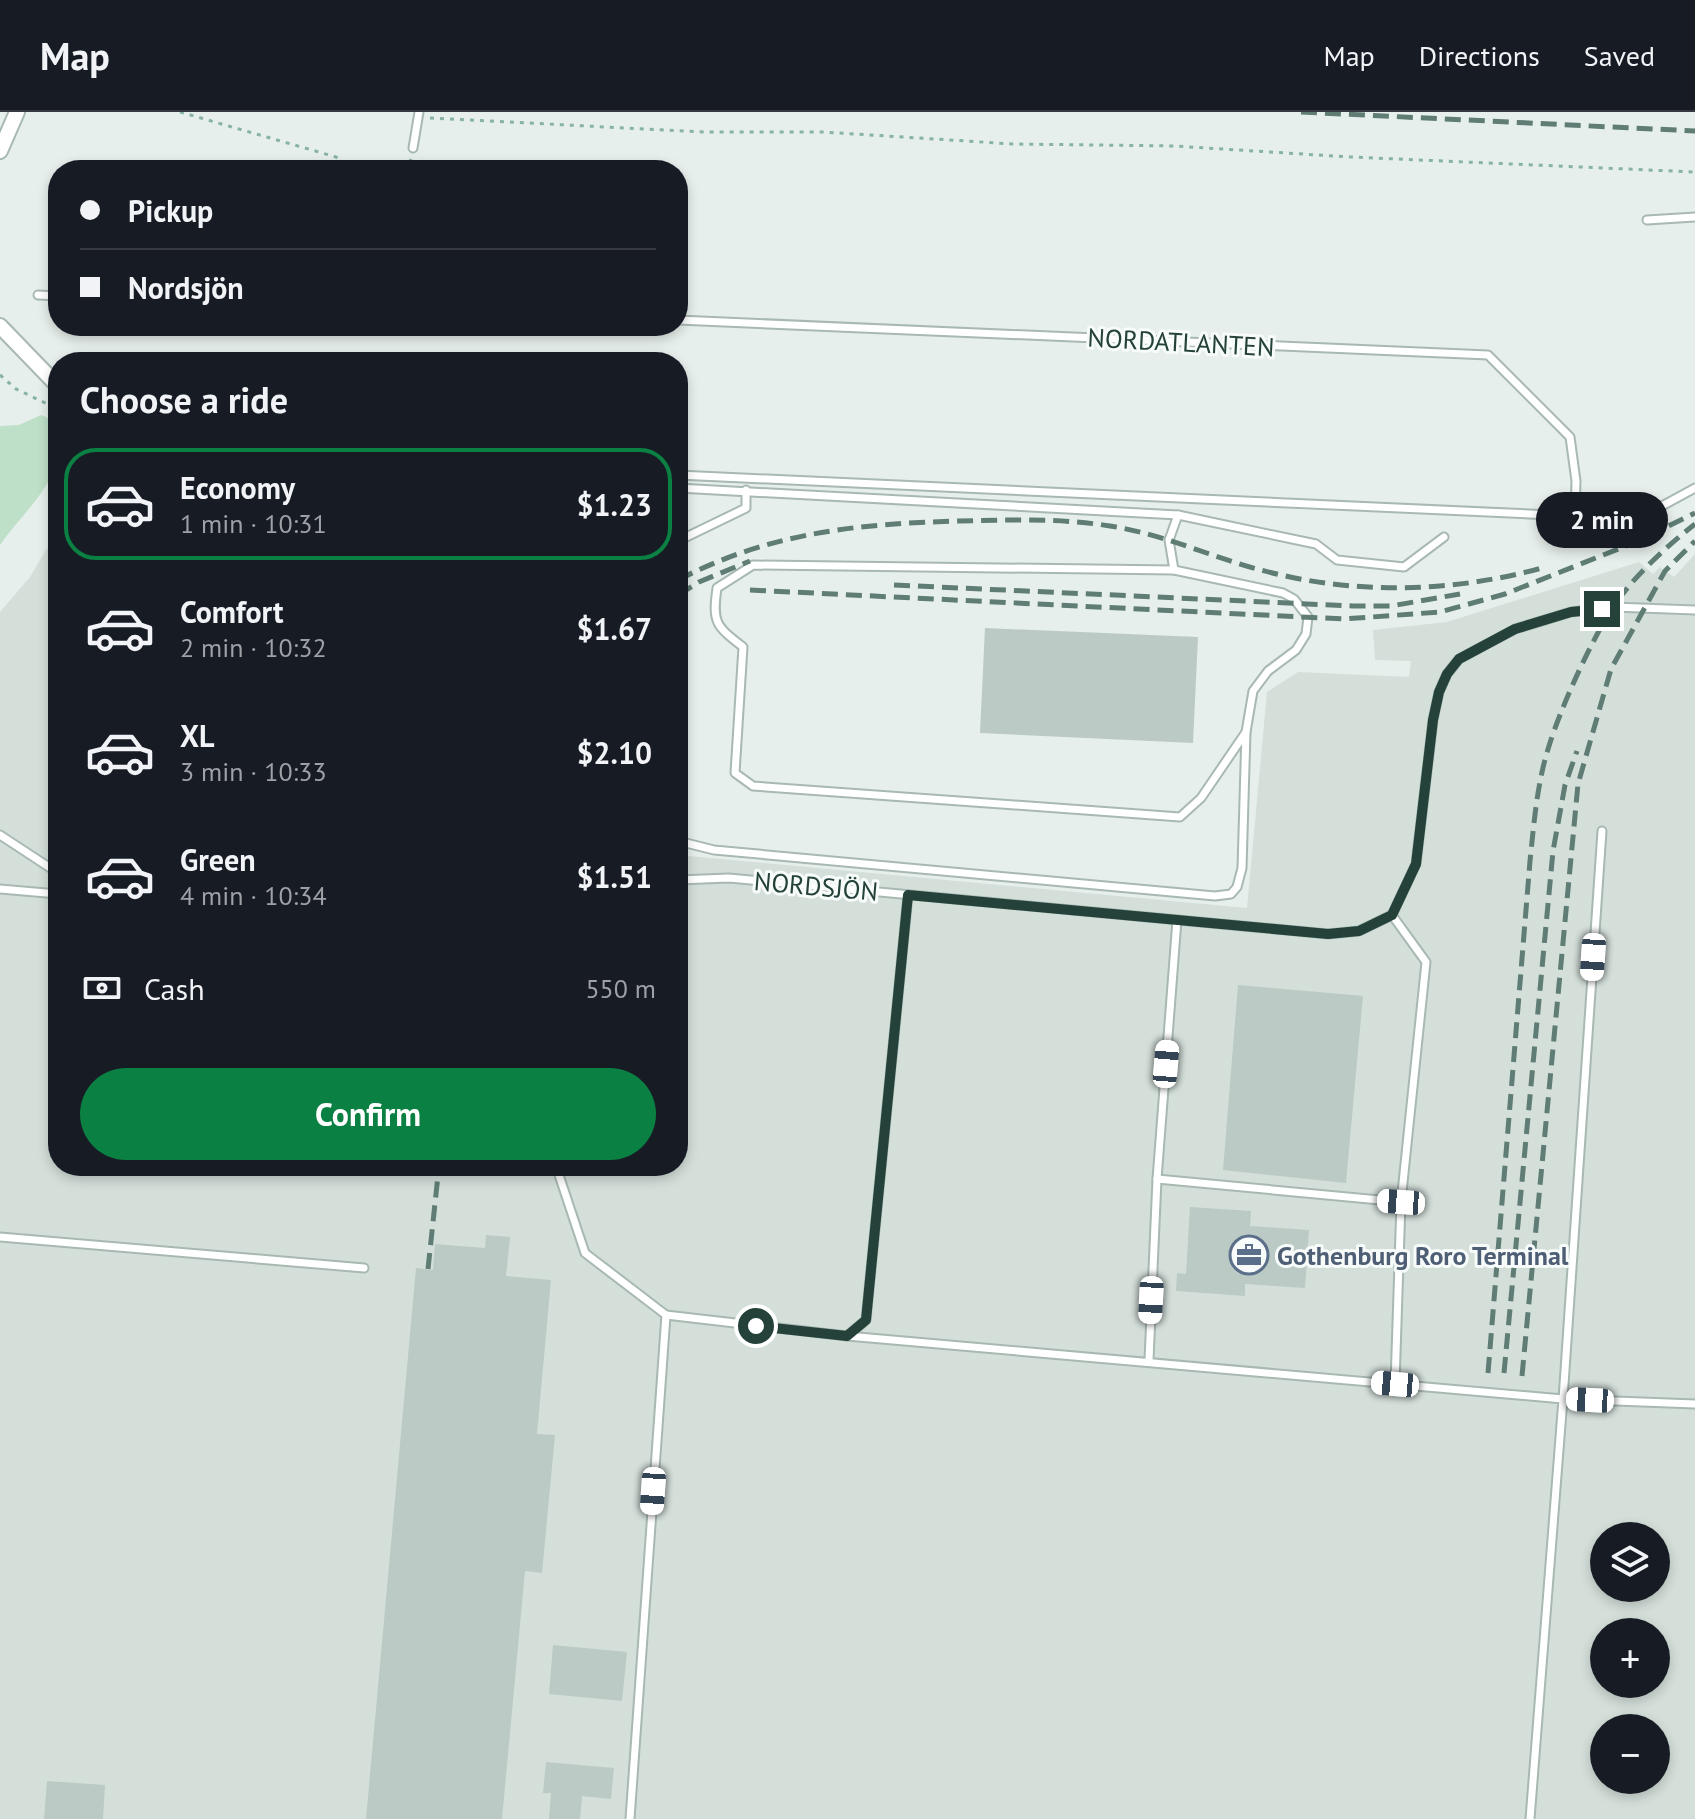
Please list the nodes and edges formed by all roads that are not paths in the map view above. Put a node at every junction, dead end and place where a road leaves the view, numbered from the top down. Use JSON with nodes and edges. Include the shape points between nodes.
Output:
{"nodes":[{"id":1,"x":17,"y":112,"type":"edge"},
{"id":2,"x":418,"y":117,"type":"edge"},
{"id":3,"x":413,"y":148,"type":"dead end"},
{"id":4,"x":0,"y":151,"type":"edge"},
{"id":5,"x":1695,"y":217,"type":"edge"},
{"id":6,"x":1647,"y":220,"type":"dead end"},
{"id":7,"x":38,"y":295,"type":"dead end"},
{"id":8,"x":48,"y":296,"type":"edge"},
{"id":9,"x":688,"y":320,"type":"edge"},
{"id":10,"x":0,"y":326,"type":"edge"},
{"id":11,"x":48,"y":376,"type":"edge"},
{"id":12,"x":688,"y":475,"type":"edge"},
{"id":13,"x":688,"y":488,"type":"edge"},
{"id":14,"x":1695,"y":488,"type":"edge"},
{"id":15,"x":746,"y":490,"type":"junction"},
{"id":16,"x":1178,"y":515,"type":"junction"},
{"id":17,"x":1575,"y":517,"type":"junction"},
{"id":18,"x":688,"y":536,"type":"edge"},
{"id":19,"x":1444,"y":537,"type":"dead end"},
{"id":20,"x":1174,"y":570,"type":"junction"},
{"id":21,"x":1695,"y":610,"type":"edge"},
{"id":22,"x":1246,"y":732,"type":"junction"},
{"id":23,"x":1602,"y":831,"type":"dead end"},
{"id":24,"x":0,"y":835,"type":"edge"},
{"id":25,"x":688,"y":843,"type":"edge"},
{"id":26,"x":48,"y":866,"type":"edge"},
{"id":27,"x":688,"y":880,"type":"edge"},
{"id":28,"x":0,"y":889,"type":"edge"},
{"id":29,"x":48,"y":893,"type":"edge"},
{"id":30,"x":908,"y":895,"type":"junction"},
{"id":31,"x":1392,"y":915,"type":"junction"},
{"id":32,"x":1177,"y":920,"type":"junction"},
{"id":33,"x":559,"y":1176,"type":"edge"},
{"id":34,"x":1157,"y":1179,"type":"junction"},
{"id":35,"x":1401,"y":1202,"type":"junction"},
{"id":36,"x":0,"y":1237,"type":"edge"},
{"id":37,"x":364,"y":1268,"type":"dead end"},
{"id":38,"x":666,"y":1315,"type":"junction"},
{"id":39,"x":866,"y":1320,"type":"junction"},
{"id":40,"x":847,"y":1336,"type":"junction"},
{"id":41,"x":878,"y":1338,"type":"junction"},
{"id":42,"x":1149,"y":1360,"type":"junction"},
{"id":43,"x":1395,"y":1384,"type":"junction"},
{"id":44,"x":1563,"y":1399,"type":"junction"},
{"id":45,"x":1695,"y":1404,"type":"edge"},
{"id":46,"x":630,"y":1819,"type":"edge"},
{"id":47,"x":1530,"y":1819,"type":"edge"}],
"edges":[{"from":1,"to":4,"type":"street"},
{"from":2,"to":3,"type":"lane"},
{"from":5,"to":6,"type":"lane"},
{"from":7,"to":8,"type":"lane"},
{"from":9,"to":17,"type":"lane","name":"NORDATLANTEN","via":[[1488,355],[1570,437]]},
{"from":10,"to":11,"type":"street"},
{"from":12,"to":17,"type":"lane"},
{"from":13,"to":15,"type":"lane"},
{"from":14,"to":17,"type":"lane","via":[[1638,519]]},
{"from":15,"to":16,"type":"lane"},
{"from":15,"to":18,"type":"lane","via":[[746,508]]},
{"from":16,"to":19,"type":"lane","via":[[1316,544],[1337,560],[1404,567]]},
{"from":16,"to":20,"type":"lane","via":[[1169,540]]},
{"from":20,"to":22,"type":"lane","via":[[1283,593],[1308,617],[1296,650],[1268,671],[1253,691]]},
{"from":20,"to":22,"type":"lane","via":[[753,565],[717,588],[714,613],[719,628],[743,647],[735,773],[753,786],[1180,817],[1201,798]]},
{"from":21,"to":31,"type":"lane","via":[[1613,607],[1571,612],[1515,629],[1459,659],[1439,692],[1416,864]]},
{"from":22,"to":25,"type":"lane","via":[[1242,868],[1231,894],[730,852]]},
{"from":23,"to":44,"type":"lane"},
{"from":24,"to":26,"type":"lane"},
{"from":27,"to":30,"type":"lane","name":"NORDSJÖN","via":[[729,878]]},
{"from":28,"to":29,"type":"lane"},
{"from":30,"to":32,"type":"lane","name":"NORDSJÖN"},
{"from":30,"to":39,"type":"lane"},
{"from":31,"to":32,"type":"lane","name":"NORDSJÖN","via":[[1359,931],[1328,934]]},
{"from":31,"to":35,"type":"lane","via":[[1426,962]]},
{"from":32,"to":34,"type":"lane"},
{"from":33,"to":38,"type":"lane","via":[[585,1253]]},
{"from":34,"to":35,"type":"lane"},
{"from":34,"to":42,"type":"lane"},
{"from":35,"to":43,"type":"lane"},
{"from":36,"to":37,"type":"lane"},
{"from":38,"to":40,"type":"lane"},
{"from":38,"to":46,"type":"lane"},
{"from":39,"to":40,"type":"lane"},
{"from":39,"to":41,"type":"lane"},
{"from":40,"to":41,"type":"lane"},
{"from":41,"to":42,"type":"lane"},
{"from":42,"to":43,"type":"lane"},
{"from":43,"to":44,"type":"lane"},
{"from":44,"to":45,"type":"lane"},
{"from":44,"to":47,"type":"lane"}]}
